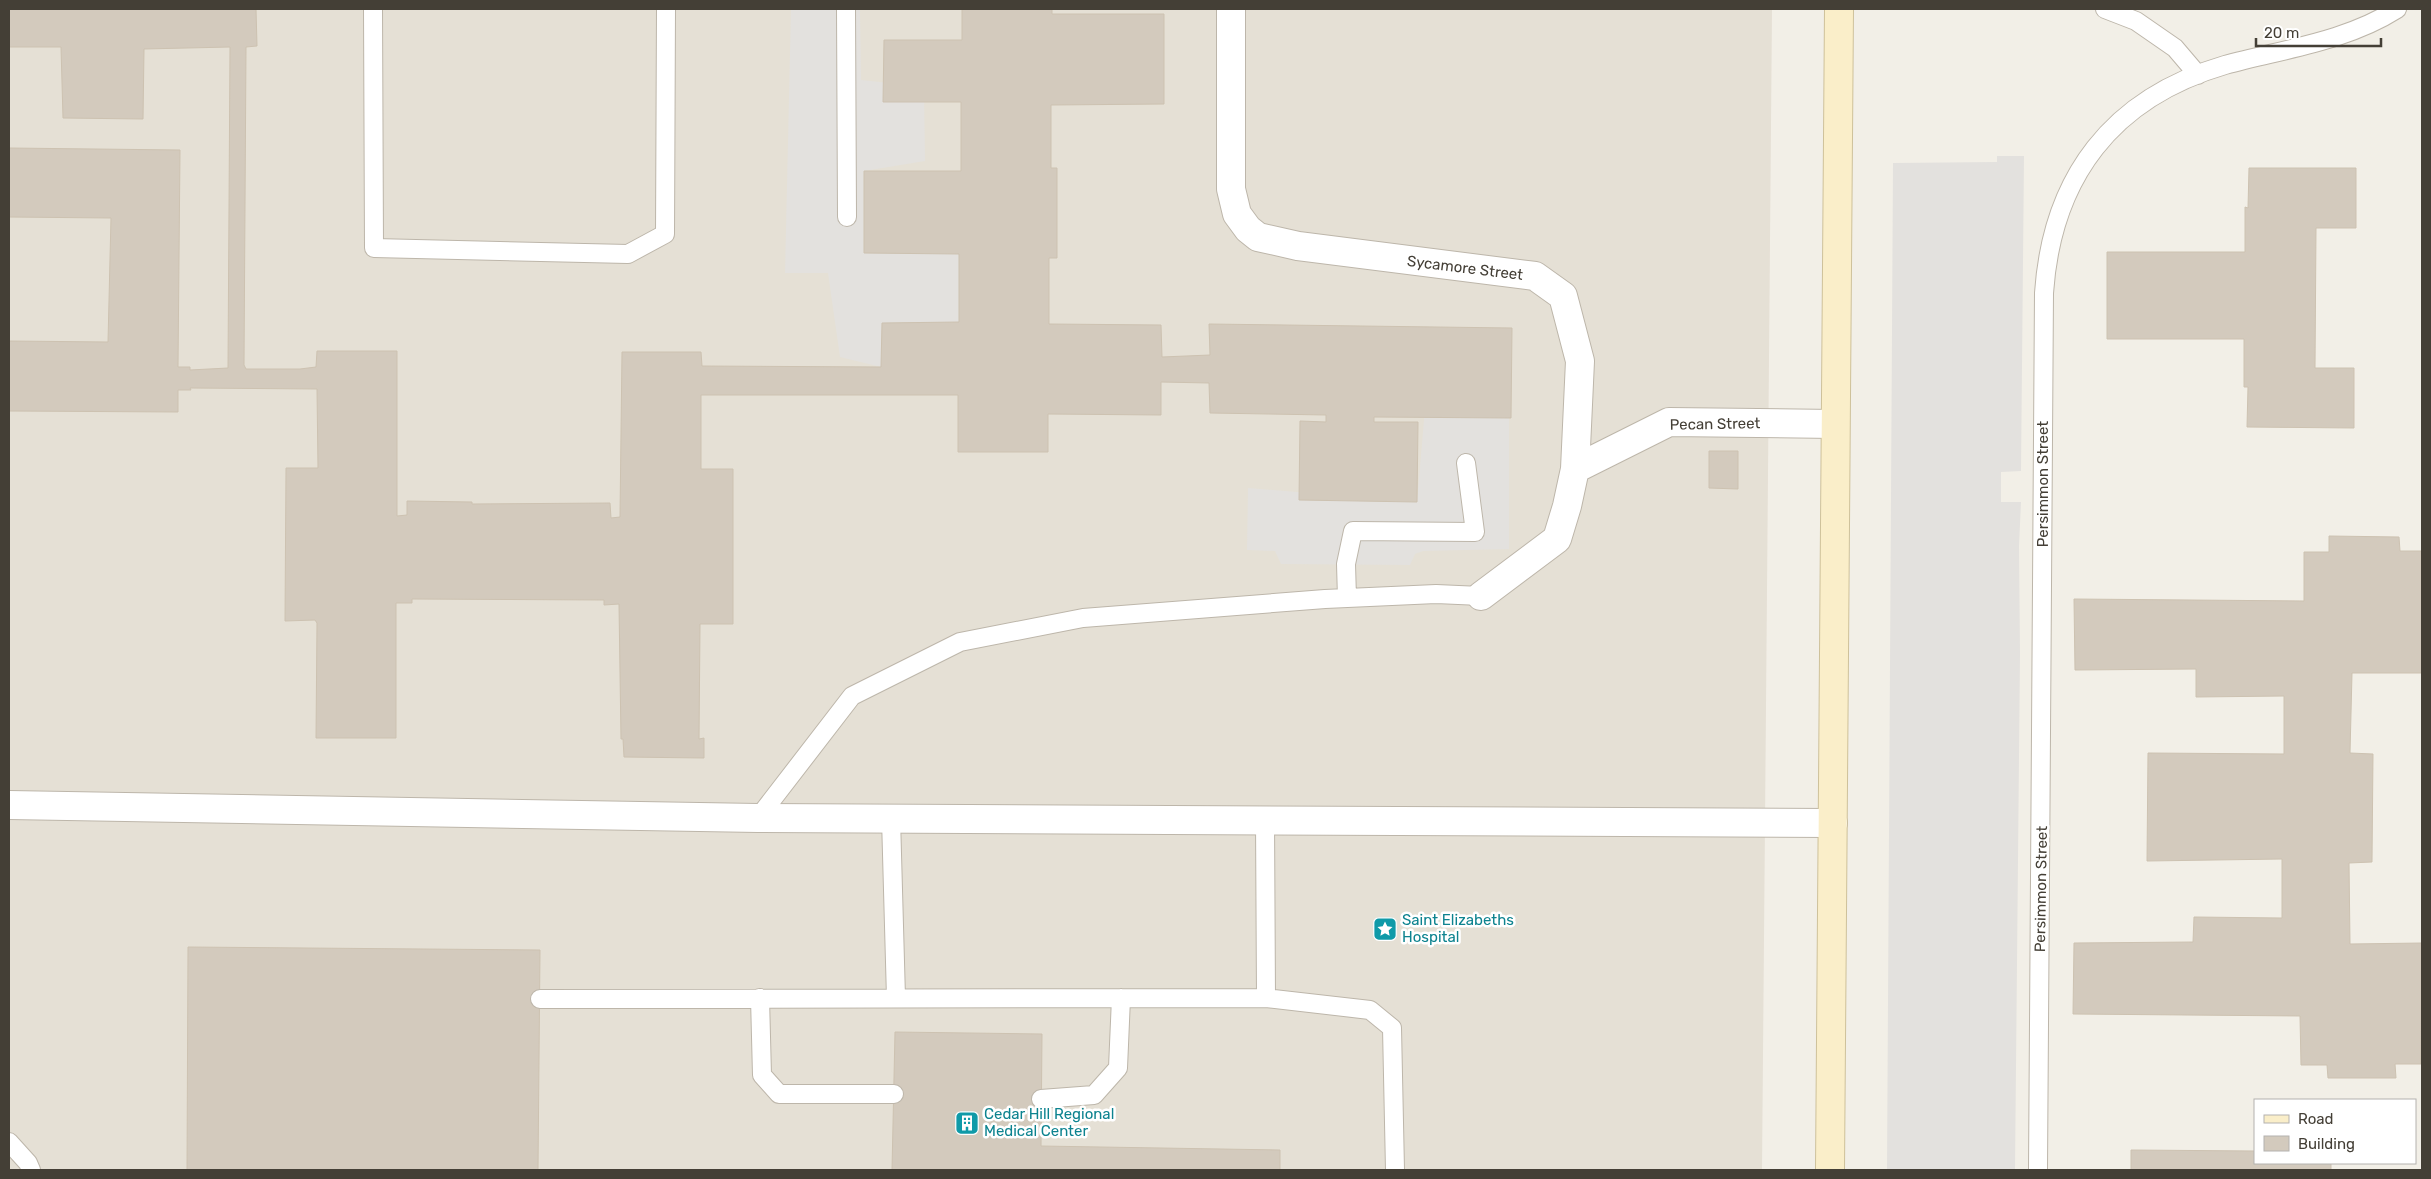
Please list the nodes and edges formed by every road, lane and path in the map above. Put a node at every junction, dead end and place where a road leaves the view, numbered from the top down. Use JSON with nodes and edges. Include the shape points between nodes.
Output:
{"nodes":[{"id":1,"x":373,"y":9,"type":"edge"},
{"id":2,"x":666,"y":9,"type":"edge"},
{"id":3,"x":846,"y":9,"type":"edge"},
{"id":4,"x":1231,"y":9,"type":"edge"},
{"id":5,"x":1839,"y":9,"type":"edge"},
{"id":6,"x":2105,"y":9,"type":"edge"},
{"id":7,"x":2397,"y":9,"type":"edge"},
{"id":8,"x":2198,"y":75,"type":"junction"},
{"id":9,"x":847,"y":217,"type":"dead end"},
{"id":10,"x":1835,"y":424,"type":"junction"},
{"id":11,"x":1466,"y":463,"type":"dead end"},
{"id":12,"x":1575,"y":469,"type":"junction"},
{"id":13,"x":1481,"y":596,"type":"joint"},
{"id":14,"x":1346,"y":598,"type":"junction"},
{"id":15,"x":9,"y":805,"type":"edge"},
{"id":16,"x":758,"y":818,"type":"junction"},
{"id":17,"x":891,"y":818,"type":"junction"},
{"id":18,"x":1265,"y":820,"type":"junction"},
{"id":19,"x":1833,"y":823,"type":"junction"},
{"id":20,"x":760,"y":998,"type":"junction"},
{"id":21,"x":896,"y":998,"type":"junction"},
{"id":22,"x":1121,"y":998,"type":"junction"},
{"id":23,"x":1266,"y":998,"type":"junction"},
{"id":24,"x":540,"y":999,"type":"dead end"},
{"id":25,"x":894,"y":1094,"type":"dead end"},
{"id":26,"x":1041,"y":1099,"type":"dead end"},
{"id":27,"x":9,"y":1142,"type":"edge"},
{"id":28,"x":31,"y":1170,"type":"edge"},
{"id":29,"x":1395,"y":1170,"type":"edge"},
{"id":30,"x":1830,"y":1170,"type":"edge"},
{"id":31,"x":2038,"y":1170,"type":"edge"}],
"edges":[{"from":1,"to":2,"type":"lane","via":[[374,248],[628,254],[665,234]]},
{"from":3,"to":9,"type":"lane"},
{"from":4,"to":12,"type":"street","name":"Sycamore Street","via":[[1231,190],[1237,214],[1248,229],[1258,237],[1298,246],[1535,276],[1563,296],[1580,361]]},
{"from":5,"to":10,"type":"main road"},
{"from":6,"to":8,"type":"lane","via":[[2136,21],[2175,48]]},
{"from":7,"to":8,"type":"lane","name":"Persimmon Street","via":[[2372,24]]},
{"from":8,"to":31,"type":"lane","name":"Persimmon Street","via":[[2147,101],[2100,140],[2070,186],[2055,220],[2047,256],[2044,293]]},
{"from":10,"to":12,"type":"street","name":"Pecan Street","via":[[1669,422]]},
{"from":10,"to":19,"type":"main road"},
{"from":11,"to":14,"type":"lane","via":[[1475,532],[1353,531],[1346,564]]},
{"from":12,"to":13,"type":"street","name":"Sycamore Street","via":[[1557,539]]},
{"from":13,"to":14,"type":"lane","via":[[1436,594]]},
{"from":14,"to":16,"type":"lane","via":[[1083,618],[960,642],[852,696]]},
{"from":15,"to":16,"type":"street"},
{"from":16,"to":17,"type":"street"},
{"from":17,"to":18,"type":"street"},
{"from":17,"to":21,"type":"lane"},
{"from":18,"to":19,"type":"street"},
{"from":18,"to":23,"type":"lane"},
{"from":19,"to":30,"type":"main road"},
{"from":20,"to":21,"type":"lane"},
{"from":20,"to":24,"type":"lane"},
{"from":20,"to":25,"type":"lane","via":[[762,1074],[779,1094]]},
{"from":21,"to":22,"type":"lane"},
{"from":22,"to":23,"type":"lane"},
{"from":22,"to":26,"type":"lane","via":[[1118,1068],[1094,1095]]},
{"from":23,"to":29,"type":"lane","via":[[1370,1010],[1392,1028]]},
{"from":27,"to":28,"type":"lane"}]}
